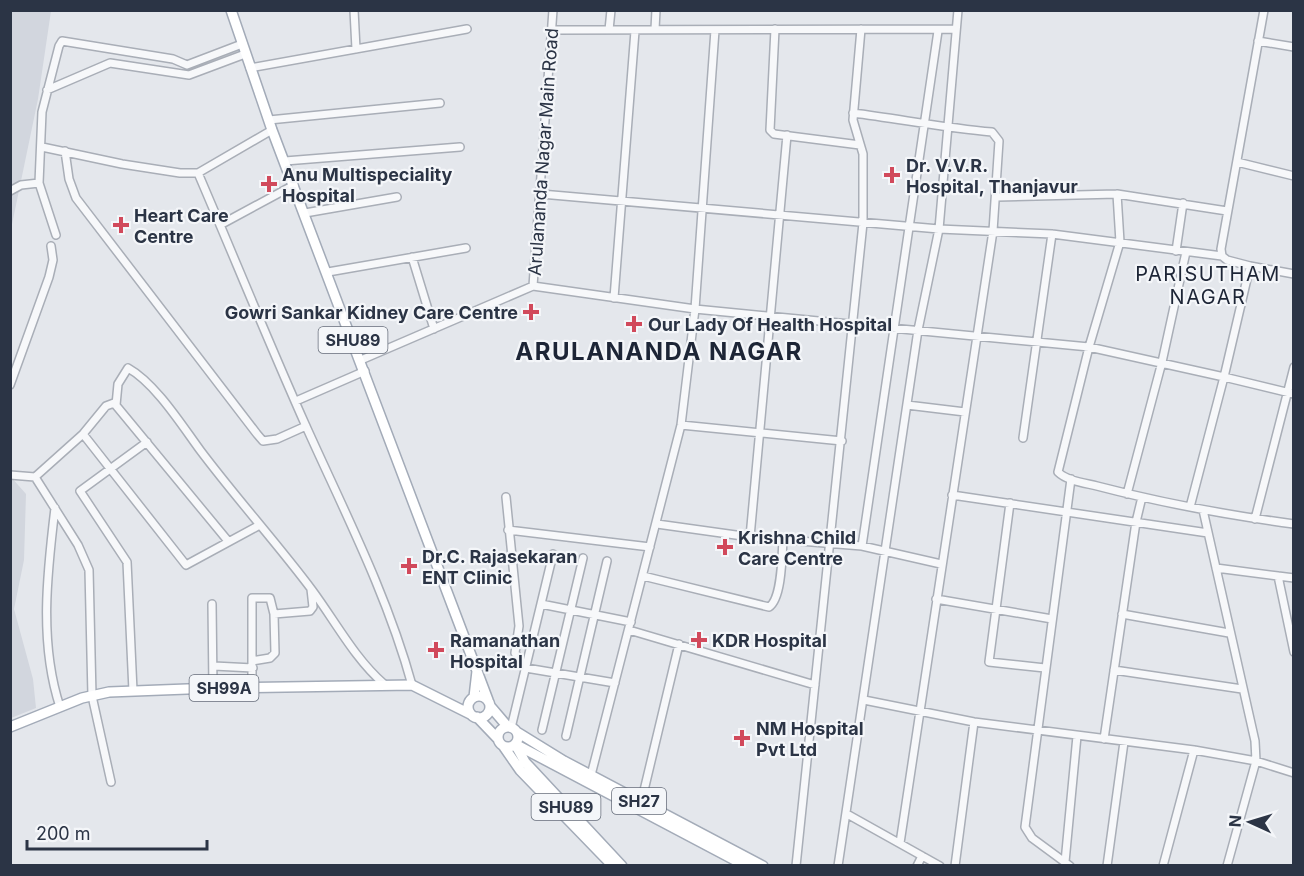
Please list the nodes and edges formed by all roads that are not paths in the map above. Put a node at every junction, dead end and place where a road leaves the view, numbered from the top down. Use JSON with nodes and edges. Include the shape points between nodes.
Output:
{"nodes":[{"id":1,"x":231,"y":10,"type":"edge"},
{"id":2,"x":354,"y":10,"type":"edge"},
{"id":3,"x":553,"y":10,"type":"edge"},
{"id":4,"x":610,"y":10,"type":"edge"},
{"id":5,"x":656,"y":10,"type":"edge"},
{"id":6,"x":958,"y":10,"type":"edge"},
{"id":7,"x":1264,"y":10,"type":"edge"},
{"id":8,"x":467,"y":29,"type":"dead end"},
{"id":9,"x":655,"y":29,"type":"junction"},
{"id":10,"x":775,"y":29,"type":"junction"},
{"id":11,"x":861,"y":29,"type":"junction"},
{"id":12,"x":956,"y":29,"type":"junction"},
{"id":13,"x":551,"y":30,"type":"junction"},
{"id":14,"x":609,"y":30,"type":"junction"},
{"id":15,"x":715,"y":30,"type":"junction"},
{"id":16,"x":635,"y":31,"type":"junction"},
{"id":17,"x":938,"y":31,"type":"junction"},
{"id":18,"x":1258,"y":41,"type":"junction"},
{"id":19,"x":1293,"y":47,"type":"edge"},
{"id":20,"x":244,"y":49,"type":"junction"},
{"id":21,"x":356,"y":49,"type":"junction"},
{"id":22,"x":250,"y":68,"type":"junction"},
{"id":23,"x":47,"y":90,"type":"junction"},
{"id":24,"x":440,"y":103,"type":"dead end"},
{"id":25,"x":854,"y":113,"type":"junction"},
{"id":26,"x":269,"y":120,"type":"junction"},
{"id":27,"x":924,"y":122,"type":"junction"},
{"id":28,"x":948,"y":128,"type":"junction"},
{"id":29,"x":272,"y":130,"type":"junction"},
{"id":30,"x":787,"y":135,"type":"junction"},
{"id":31,"x":860,"y":145,"type":"junction"},
{"id":32,"x":42,"y":147,"type":"junction"},
{"id":33,"x":460,"y":147,"type":"dead end"},
{"id":34,"x":66,"y":151,"type":"junction"},
{"id":35,"x":285,"y":161,"type":"junction"},
{"id":36,"x":1237,"y":162,"type":"junction"},
{"id":37,"x":198,"y":173,"type":"junction"},
{"id":38,"x":1293,"y":176,"type":"edge"},
{"id":39,"x":39,"y":183,"type":"junction"},
{"id":40,"x":294,"y":185,"type":"junction"},
{"id":41,"x":10,"y":191,"type":"edge"},
{"id":42,"x":541,"y":194,"type":"junction"},
{"id":43,"x":1117,"y":194,"type":"junction"},
{"id":44,"x":398,"y":197,"type":"dead end"},
{"id":45,"x":997,"y":197,"type":"junction"},
{"id":46,"x":622,"y":202,"type":"junction"},
{"id":47,"x":1183,"y":203,"type":"junction"},
{"id":48,"x":703,"y":209,"type":"junction"},
{"id":49,"x":1227,"y":211,"type":"junction"},
{"id":50,"x":305,"y":213,"type":"junction"},
{"id":51,"x":782,"y":216,"type":"junction"},
{"id":52,"x":863,"y":223,"type":"junction"},
{"id":53,"x":220,"y":225,"type":"junction"},
{"id":54,"x":909,"y":226,"type":"junction"},
{"id":55,"x":939,"y":229,"type":"junction"},
{"id":56,"x":993,"y":231,"type":"junction"},
{"id":57,"x":1052,"y":234,"type":"junction"},
{"id":58,"x":57,"y":235,"type":"dead end"},
{"id":59,"x":1120,"y":242,"type":"junction"},
{"id":60,"x":51,"y":246,"type":"dead end"},
{"id":61,"x":466,"y":248,"type":"dead end"},
{"id":62,"x":1176,"y":251,"type":"junction"},
{"id":63,"x":1186,"y":252,"type":"junction"},
{"id":64,"x":1222,"y":256,"type":"junction"},
{"id":65,"x":412,"y":257,"type":"junction"},
{"id":66,"x":1250,"y":266,"type":"junction"},
{"id":67,"x":328,"y":272,"type":"junction"},
{"id":68,"x":1293,"y":274,"type":"edge"},
{"id":69,"x":533,"y":286,"type":"junction"},
{"id":70,"x":614,"y":298,"type":"junction"},
{"id":71,"x":695,"y":309,"type":"junction"},
{"id":72,"x":772,"y":316,"type":"junction"},
{"id":73,"x":854,"y":324,"type":"junction"},
{"id":74,"x":895,"y":328,"type":"junction"},
{"id":75,"x":434,"y":329,"type":"junction"},
{"id":76,"x":918,"y":330,"type":"junction"},
{"id":77,"x":976,"y":334,"type":"junction"},
{"id":78,"x":1037,"y":343,"type":"junction"},
{"id":79,"x":1089,"y":348,"type":"junction"},
{"id":80,"x":361,"y":360,"type":"junction"},
{"id":81,"x":1162,"y":362,"type":"junction"},
{"id":82,"x":1293,"y":368,"type":"edge"},
{"id":83,"x":365,"y":371,"type":"junction"},
{"id":84,"x":1224,"y":377,"type":"junction"},
{"id":85,"x":10,"y":385,"type":"edge"},
{"id":86,"x":1291,"y":394,"type":"edge"},
{"id":87,"x":296,"y":401,"type":"junction"},
{"id":88,"x":116,"y":405,"type":"junction"},
{"id":89,"x":908,"y":405,"type":"junction"},
{"id":90,"x":965,"y":412,"type":"junction"},
{"id":91,"x":681,"y":425,"type":"junction"},
{"id":92,"x":306,"y":426,"type":"junction"},
{"id":93,"x":83,"y":434,"type":"junction"},
{"id":94,"x":759,"y":434,"type":"junction"},
{"id":95,"x":1023,"y":438,"type":"dead end"},
{"id":96,"x":842,"y":441,"type":"junction"},
{"id":97,"x":147,"y":442,"type":"junction"},
{"id":98,"x":111,"y":469,"type":"junction"},
{"id":99,"x":10,"y":475,"type":"edge"},
{"id":100,"x":35,"y":477,"type":"junction"},
{"id":101,"x":1071,"y":479,"type":"junction"},
{"id":102,"x":1127,"y":494,"type":"junction"},
{"id":103,"x":952,"y":495,"type":"junction"},
{"id":104,"x":506,"y":497,"type":"dead end"},
{"id":105,"x":1142,"y":497,"type":"junction"},
{"id":106,"x":1010,"y":503,"type":"junction"},
{"id":107,"x":1190,"y":507,"type":"junction"},
{"id":108,"x":55,"y":508,"type":"junction"},
{"id":109,"x":1203,"y":510,"type":"junction"},
{"id":110,"x":1067,"y":511,"type":"junction"},
{"id":111,"x":1255,"y":519,"type":"junction"},
{"id":112,"x":1136,"y":522,"type":"junction"},
{"id":113,"x":657,"y":524,"type":"junction"},
{"id":114,"x":1293,"y":524,"type":"edge"},
{"id":115,"x":258,"y":526,"type":"junction"},
{"id":116,"x":508,"y":530,"type":"junction"},
{"id":117,"x":1208,"y":533,"type":"junction"},
{"id":118,"x":750,"y":537,"type":"junction"},
{"id":119,"x":783,"y":539,"type":"junction"},
{"id":120,"x":228,"y":541,"type":"junction"},
{"id":121,"x":831,"y":543,"type":"junction"},
{"id":122,"x":862,"y":546,"type":"junction"},
{"id":123,"x":650,"y":547,"type":"junction"},
{"id":124,"x":886,"y":552,"type":"junction"},
{"id":125,"x":553,"y":554,"type":"dead end"},
{"id":126,"x":583,"y":558,"type":"dead end"},
{"id":127,"x":607,"y":561,"type":"dead end"},
{"id":128,"x":941,"y":564,"type":"junction"},
{"id":129,"x":1216,"y":568,"type":"junction"},
{"id":130,"x":643,"y":576,"type":"junction"},
{"id":131,"x":1278,"y":576,"type":"junction"},
{"id":132,"x":1293,"y":578,"type":"edge"},
{"id":133,"x":311,"y":589,"type":"junction"},
{"id":134,"x":936,"y":599,"type":"junction"},
{"id":135,"x":212,"y":604,"type":"dead end"},
{"id":136,"x":541,"y":604,"type":"junction"},
{"id":137,"x":570,"y":610,"type":"junction"},
{"id":138,"x":996,"y":610,"type":"junction"},
{"id":139,"x":274,"y":614,"type":"junction"},
{"id":140,"x":1122,"y":614,"type":"junction"},
{"id":141,"x":594,"y":615,"type":"junction"},
{"id":142,"x":1052,"y":619,"type":"junction"},
{"id":143,"x":631,"y":622,"type":"junction"},
{"id":144,"x":629,"y":630,"type":"junction"},
{"id":145,"x":1229,"y":633,"type":"junction"},
{"id":146,"x":679,"y":644,"type":"junction"},
{"id":147,"x":1293,"y":652,"type":"edge"},
{"id":148,"x":252,"y":665,"type":"junction"},
{"id":149,"x":214,"y":666,"type":"junction"},
{"id":150,"x":526,"y":668,"type":"junction"},
{"id":151,"x":1045,"y":668,"type":"junction"},
{"id":152,"x":478,"y":669,"type":"junction"},
{"id":153,"x":1114,"y":670,"type":"junction"},
{"id":154,"x":555,"y":673,"type":"junction"},
{"id":155,"x":579,"y":677,"type":"junction"},
{"id":156,"x":615,"y":683,"type":"junction"},
{"id":157,"x":384,"y":684,"type":"junction"},
{"id":158,"x":816,"y":684,"type":"junction"},
{"id":159,"x":412,"y":685,"type":"junction"},
{"id":160,"x":213,"y":688,"type":"junction"},
{"id":161,"x":252,"y":688,"type":"junction"},
{"id":162,"x":1242,"y":689,"type":"junction"},
{"id":163,"x":133,"y":691,"type":"junction"},
{"id":164,"x":92,"y":696,"type":"junction"},
{"id":165,"x":440,"y":699,"type":"junction"},
{"id":166,"x":472,"y":700,"type":"junction"},
{"id":167,"x":864,"y":700,"type":"junction"},
{"id":168,"x":489,"y":703,"type":"junction"},
{"id":169,"x":60,"y":707,"type":"junction"},
{"id":170,"x":919,"y":710,"type":"junction"},
{"id":171,"x":474,"y":716,"type":"junction"},
{"id":172,"x":974,"y":722,"type":"junction"},
{"id":173,"x":10,"y":727,"type":"edge"},
{"id":174,"x":512,"y":729,"type":"junction"},
{"id":175,"x":542,"y":730,"type":"dead end"},
{"id":176,"x":1036,"y":730,"type":"junction"},
{"id":177,"x":566,"y":736,"type":"dead end"},
{"id":178,"x":1077,"y":736,"type":"junction"},
{"id":179,"x":1104,"y":739,"type":"junction"},
{"id":180,"x":1124,"y":742,"type":"junction"},
{"id":181,"x":501,"y":743,"type":"junction"},
{"id":182,"x":515,"y":744,"type":"junction"},
{"id":183,"x":1194,"y":750,"type":"junction"},
{"id":184,"x":1256,"y":761,"type":"junction"},
{"id":185,"x":1293,"y":773,"type":"edge"},
{"id":186,"x":590,"y":779,"type":"junction"},
{"id":187,"x":111,"y":782,"type":"dead end"},
{"id":188,"x":641,"y":803,"type":"junction"},
{"id":189,"x":847,"y":814,"type":"junction"},
{"id":190,"x":900,"y":843,"type":"junction"},
{"id":191,"x":723,"y":848,"type":"junction"},
{"id":192,"x":922,"y":856,"type":"junction"},
{"id":193,"x":1067,"y":864,"type":"edge"},
{"id":194,"x":1228,"y":865,"type":"edge"},
{"id":195,"x":613,"y":866,"type":"edge"},
{"id":196,"x":622,"y":866,"type":"edge"},
{"id":197,"x":746,"y":866,"type":"edge"},
{"id":198,"x":763,"y":866,"type":"edge"},
{"id":199,"x":796,"y":866,"type":"edge"},
{"id":200,"x":838,"y":866,"type":"edge"},
{"id":201,"x":917,"y":866,"type":"edge"},
{"id":202,"x":940,"y":866,"type":"edge"},
{"id":203,"x":955,"y":866,"type":"edge"},
{"id":204,"x":1107,"y":866,"type":"edge"},
{"id":205,"x":1163,"y":866,"type":"edge"}],
"edges":[{"from":1,"to":20,"type":"main road","number":"SHU89"},
{"from":2,"to":21,"type":"street"},
{"from":3,"to":13,"type":"street","name":"Arulananda Nagar Main Road"},
{"from":4,"to":14,"type":"street"},
{"from":5,"to":9,"type":"street"},
{"from":6,"to":12,"type":"street"},
{"from":7,"to":18,"type":"street"},
{"from":8,"to":21,"type":"street"},
{"from":9,"to":15,"type":"street"},
{"from":9,"to":16,"type":"street"},
{"from":10,"to":11,"type":"street"},
{"from":10,"to":15,"type":"street"},
{"from":10,"to":30,"type":"street","via":[[769,124],[774,134]]},
{"from":11,"to":17,"type":"street"},
{"from":11,"to":25,"type":"street"},
{"from":12,"to":17,"type":"street"},
{"from":12,"to":28,"type":"street"},
{"from":13,"to":14,"type":"street"},
{"from":13,"to":42,"type":"street","name":"Arulananda Nagar Main Road"},
{"from":14,"to":16,"type":"street"},
{"from":15,"to":48,"type":"street"},
{"from":16,"to":46,"type":"street"},
{"from":17,"to":27,"type":"street"},
{"from":18,"to":19,"type":"street"},
{"from":18,"to":36,"type":"street"},
{"from":20,"to":22,"type":"main road","number":"SHU89"},
{"from":20,"to":23,"type":"street","via":[[189,75],[110,63]]},
{"from":20,"to":23,"type":"street","via":[[187,65],[174,59],[63,41]]},
{"from":21,"to":22,"type":"street"},
{"from":22,"to":26,"type":"main road","number":"SHU89"},
{"from":23,"to":32,"type":"street","via":[[42,112]]},
{"from":24,"to":26,"type":"street"},
{"from":25,"to":27,"type":"street"},
{"from":25,"to":31,"type":"street","via":[[854,130]]},
{"from":26,"to":29,"type":"main road","number":"SHU89"},
{"from":27,"to":28,"type":"street"},
{"from":27,"to":54,"type":"street"},
{"from":28,"to":45,"type":"street","via":[[997,135]]},
{"from":28,"to":55,"type":"street"},
{"from":29,"to":35,"type":"main road","number":"SHU89"},
{"from":29,"to":37,"type":"street"},
{"from":30,"to":31,"type":"street"},
{"from":30,"to":51,"type":"street"},
{"from":31,"to":52,"type":"street","via":[[865,169]]},
{"from":32,"to":34,"type":"street"},
{"from":32,"to":39,"type":"street"},
{"from":33,"to":35,"type":"street"},
{"from":34,"to":37,"type":"street","via":[[122,164]]},
{"from":34,"to":92,"type":"street","via":[[76,198],[263,441]]},
{"from":35,"to":40,"type":"main road","number":"SHU89"},
{"from":36,"to":38,"type":"street"},
{"from":36,"to":49,"type":"street"},
{"from":37,"to":53,"type":"street"},
{"from":39,"to":41,"type":"street","via":[[21,184]]},
{"from":39,"to":58,"type":"street"},
{"from":40,"to":50,"type":"main road","number":"SHU89"},
{"from":40,"to":53,"type":"street"},
{"from":42,"to":46,"type":"street"},
{"from":42,"to":69,"type":"street","name":"Arulananda Nagar Main Road"},
{"from":43,"to":45,"type":"street"},
{"from":43,"to":47,"type":"street"},
{"from":43,"to":59,"type":"street"},
{"from":44,"to":50,"type":"street"},
{"from":45,"to":56,"type":"street"},
{"from":46,"to":48,"type":"street"},
{"from":46,"to":70,"type":"street"},
{"from":47,"to":49,"type":"street"},
{"from":47,"to":62,"type":"street"},
{"from":48,"to":51,"type":"street"},
{"from":48,"to":71,"type":"street"},
{"from":49,"to":64,"type":"street"},
{"from":50,"to":67,"type":"main road","number":"SHU89"},
{"from":51,"to":52,"type":"street"},
{"from":51,"to":72,"type":"street"},
{"from":52,"to":54,"type":"street"},
{"from":52,"to":73,"type":"street"},
{"from":53,"to":87,"type":"street"},
{"from":54,"to":55,"type":"street"},
{"from":54,"to":74,"type":"street"},
{"from":55,"to":56,"type":"street"},
{"from":55,"to":76,"type":"street"},
{"from":56,"to":57,"type":"street"},
{"from":56,"to":77,"type":"street"},
{"from":57,"to":59,"type":"street"},
{"from":57,"to":78,"type":"street"},
{"from":59,"to":62,"type":"street"},
{"from":59,"to":79,"type":"street"},
{"from":60,"to":85,"type":"street","via":[[49,277]]},
{"from":61,"to":65,"type":"street"},
{"from":62,"to":63,"type":"street"},
{"from":63,"to":64,"type":"street"},
{"from":63,"to":81,"type":"street"},
{"from":64,"to":66,"type":"street"},
{"from":65,"to":67,"type":"street"},
{"from":65,"to":75,"type":"street"},
{"from":66,"to":68,"type":"street"},
{"from":66,"to":84,"type":"street"},
{"from":67,"to":80,"type":"main road","number":"SHU89"},
{"from":69,"to":70,"type":"street"},
{"from":69,"to":75,"type":"street","name":"Arulananda Nagar Main Road"},
{"from":70,"to":71,"type":"street"},
{"from":71,"to":72,"type":"street"},
{"from":71,"to":91,"type":"street"},
{"from":72,"to":73,"type":"street"},
{"from":72,"to":94,"type":"street"},
{"from":73,"to":74,"type":"street"},
{"from":73,"to":96,"type":"street"},
{"from":74,"to":76,"type":"street"},
{"from":74,"to":122,"type":"street"},
{"from":75,"to":80,"type":"street","name":"Arulananda Nagar Main Road"},
{"from":76,"to":77,"type":"street"},
{"from":76,"to":89,"type":"street"},
{"from":77,"to":78,"type":"street"},
{"from":77,"to":90,"type":"street"},
{"from":78,"to":79,"type":"street"},
{"from":78,"to":95,"type":"street"},
{"from":79,"to":81,"type":"street"},
{"from":79,"to":101,"type":"street","via":[[1058,467],[1062,476]]},
{"from":80,"to":83,"type":"main road","number":"SHU89"},
{"from":81,"to":84,"type":"street"},
{"from":81,"to":102,"type":"street"},
{"from":82,"to":86,"type":"street"},
{"from":83,"to":87,"type":"street"},
{"from":83,"to":152,"type":"main road","number":"SHU89"},
{"from":84,"to":86,"type":"street"},
{"from":84,"to":107,"type":"street"},
{"from":86,"to":111,"type":"street"},
{"from":87,"to":92,"type":"street"},
{"from":88,"to":93,"type":"street","via":[[106,406]]},
{"from":88,"to":97,"type":"street"},
{"from":88,"to":115,"type":"street","via":[[118,384],[128,368],[141,375],[179,419]]},
{"from":89,"to":90,"type":"street"},
{"from":89,"to":124,"type":"street"},
{"from":90,"to":103,"type":"street"},
{"from":91,"to":94,"type":"street"},
{"from":91,"to":113,"type":"street"},
{"from":92,"to":159,"type":"street","via":[[379,587]]},
{"from":93,"to":98,"type":"street"},
{"from":93,"to":100,"type":"street"},
{"from":94,"to":96,"type":"street"},
{"from":94,"to":118,"type":"street"},
{"from":96,"to":121,"type":"street"},
{"from":97,"to":98,"type":"street"},
{"from":97,"to":120,"type":"street"},
{"from":98,"to":120,"type":"street","via":[[186,565]]},
{"from":98,"to":163,"type":"street","via":[[80,491],[127,562]]},
{"from":99,"to":100,"type":"street"},
{"from":100,"to":108,"type":"street"},
{"from":101,"to":102,"type":"street"},
{"from":101,"to":110,"type":"street"},
{"from":102,"to":105,"type":"street"},
{"from":103,"to":106,"type":"street"},
{"from":103,"to":128,"type":"street"},
{"from":104,"to":116,"type":"street"},
{"from":105,"to":107,"type":"street"},
{"from":105,"to":112,"type":"street"},
{"from":106,"to":110,"type":"street"},
{"from":106,"to":138,"type":"street"},
{"from":107,"to":109,"type":"street"},
{"from":108,"to":164,"type":"street","via":[[89,570]]},
{"from":108,"to":169,"type":"street","via":[[47,600],[48,655]]},
{"from":109,"to":111,"type":"street"},
{"from":109,"to":117,"type":"street"},
{"from":110,"to":112,"type":"street"},
{"from":110,"to":142,"type":"street"},
{"from":111,"to":114,"type":"street"},
{"from":112,"to":117,"type":"street"},
{"from":112,"to":140,"type":"street"},
{"from":113,"to":118,"type":"street"},
{"from":113,"to":123,"type":"street"},
{"from":115,"to":120,"type":"street"},
{"from":115,"to":133,"type":"street"},
{"from":116,"to":123,"type":"street"},
{"from":116,"to":150,"type":"street","via":[[519,626],[515,653]]},
{"from":117,"to":129,"type":"street"},
{"from":118,"to":119,"type":"street"},
{"from":119,"to":121,"type":"street"},
{"from":119,"to":130,"type":"street","via":[[775,603],[769,607]]},
{"from":121,"to":122,"type":"street"},
{"from":121,"to":158,"type":"street"},
{"from":122,"to":124,"type":"street"},
{"from":123,"to":130,"type":"street"},
{"from":124,"to":128,"type":"street"},
{"from":124,"to":167,"type":"street"},
{"from":125,"to":136,"type":"street"},
{"from":126,"to":137,"type":"street"},
{"from":127,"to":141,"type":"street"},
{"from":128,"to":134,"type":"street"},
{"from":129,"to":131,"type":"street"},
{"from":129,"to":145,"type":"street"},
{"from":130,"to":143,"type":"street"},
{"from":131,"to":132,"type":"street"},
{"from":131,"to":147,"type":"street"},
{"from":133,"to":139,"type":"street","via":[[310,611]]},
{"from":133,"to":157,"type":"street","via":[[371,673]]},
{"from":134,"to":138,"type":"street"},
{"from":134,"to":170,"type":"street"},
{"from":135,"to":149,"type":"street"},
{"from":136,"to":137,"type":"street"},
{"from":136,"to":150,"type":"street"},
{"from":137,"to":141,"type":"street"},
{"from":137,"to":154,"type":"street"},
{"from":138,"to":142,"type":"street"},
{"from":138,"to":151,"type":"street","via":[[989,662]]},
{"from":139,"to":148,"type":"street","via":[[275,653]]},
{"from":139,"to":148,"type":"street","via":[[270,598],[252,598]]},
{"from":140,"to":145,"type":"street"},
{"from":140,"to":153,"type":"street"},
{"from":141,"to":143,"type":"street"},
{"from":141,"to":155,"type":"street"},
{"from":142,"to":151,"type":"street"},
{"from":143,"to":144,"type":"street"},
{"from":144,"to":146,"type":"street"},
{"from":144,"to":156,"type":"street"},
{"from":145,"to":162,"type":"street"},
{"from":146,"to":158,"type":"street"},
{"from":146,"to":188,"type":"street"},
{"from":148,"to":149,"type":"street"},
{"from":148,"to":161,"type":"street"},
{"from":149,"to":160,"type":"street"},
{"from":150,"to":154,"type":"street"},
{"from":150,"to":174,"type":"street"},
{"from":151,"to":176,"type":"street"},
{"from":152,"to":166,"type":"main road","number":"SHU89"},
{"from":152,"to":168,"type":"main road","number":"SHU89"},
{"from":153,"to":162,"type":"street"},
{"from":153,"to":179,"type":"street"},
{"from":154,"to":155,"type":"street"},
{"from":154,"to":175,"type":"street"},
{"from":155,"to":156,"type":"street"},
{"from":155,"to":177,"type":"street"},
{"from":156,"to":186,"type":"street"},
{"from":157,"to":159,"type":"main road","number":"SH99A"},
{"from":157,"to":161,"type":"main road","number":"SH99A"},
{"from":158,"to":199,"type":"street"},
{"from":159,"to":165,"type":"main road","number":"SH99A"},
{"from":160,"to":161,"type":"main road","number":"SH99A"},
{"from":160,"to":163,"type":"main road","number":"SH99A"},
{"from":162,"to":184,"type":"street"},
{"from":163,"to":164,"type":"main road","number":"SH99A"},
{"from":164,"to":169,"type":"main road","number":"SH99A"},
{"from":164,"to":187,"type":"street"},
{"from":165,"to":166,"type":"main road","number":"SH99A"},
{"from":165,"to":171,"type":"main road","number":"SH99A"},
{"from":166,"to":168,"type":"main road","via":[[480,696]]},
{"from":166,"to":171,"type":"main road","number":"SHU89"},
{"from":167,"to":170,"type":"street"},
{"from":167,"to":189,"type":"street"},
{"from":168,"to":171,"type":"main road","via":[[486,715]]},
{"from":168,"to":174,"type":"main road","number":"SHU89"},
{"from":169,"to":173,"type":"main road","number":"SH99A"},
{"from":170,"to":172,"type":"street"},
{"from":170,"to":190,"type":"street"},
{"from":171,"to":181,"type":"main road","number":"SHU89"},
{"from":172,"to":176,"type":"street"},
{"from":172,"to":203,"type":"street"},
{"from":174,"to":181,"type":"main road","via":[[499,732]]},
{"from":174,"to":182,"type":"main road"},
{"from":174,"to":186,"type":"main road","number":"SH27"},
{"from":176,"to":178,"type":"street"},
{"from":176,"to":193,"type":"street","via":[[1025,827],[1032,838]]},
{"from":178,"to":179,"type":"street"},
{"from":178,"to":193,"type":"street"},
{"from":179,"to":180,"type":"street"},
{"from":180,"to":183,"type":"street"},
{"from":180,"to":204,"type":"street"},
{"from":181,"to":182,"type":"main road"},
{"from":181,"to":195,"type":"main road","number":"SHU89","via":[[520,770]]},
{"from":182,"to":186,"type":"main road","number":"SH27"},
{"from":182,"to":196,"type":"main road","number":"SHU89","via":[[531,769]]},
{"from":183,"to":184,"type":"street"},
{"from":183,"to":205,"type":"street"},
{"from":184,"to":185,"type":"street"},
{"from":184,"to":194,"type":"street"},
{"from":186,"to":188,"type":"main road","number":"SH27"},
{"from":186,"to":191,"type":"main road","number":"SH27"},
{"from":188,"to":191,"type":"main road","number":"SH27"},
{"from":189,"to":190,"type":"street"},
{"from":189,"to":200,"type":"street"},
{"from":190,"to":192,"type":"street"},
{"from":191,"to":197,"type":"main road","number":"SH27"},
{"from":191,"to":198,"type":"main road","number":"SH27"},
{"from":192,"to":201,"type":"street"},
{"from":192,"to":202,"type":"street"}]}
